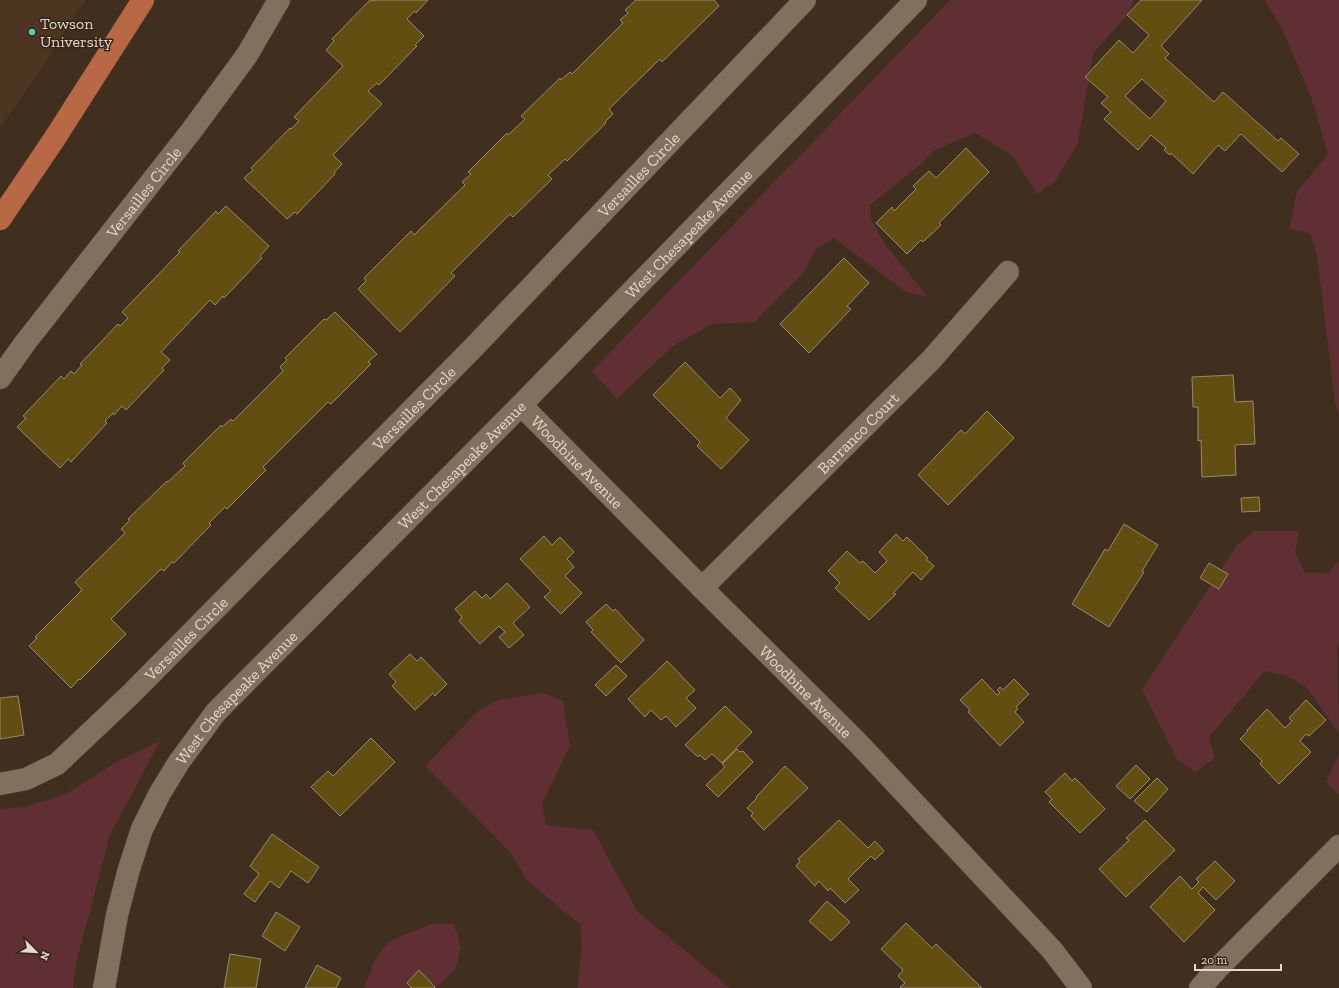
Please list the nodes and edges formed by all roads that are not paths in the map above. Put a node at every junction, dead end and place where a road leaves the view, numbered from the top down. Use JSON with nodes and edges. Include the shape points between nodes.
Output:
{"nodes":[{"id":1,"x":143,"y":0,"type":"edge"},
{"id":2,"x":279,"y":0,"type":"edge"},
{"id":3,"x":805,"y":0,"type":"edge"},
{"id":4,"x":916,"y":0,"type":"edge"},
{"id":5,"x":0,"y":219,"type":"edge"},
{"id":6,"x":1008,"y":272,"type":"dead end"},
{"id":7,"x":0,"y":378,"type":"edge"},
{"id":8,"x":521,"y":405,"type":"junction"},
{"id":9,"x":702,"y":588,"type":"junction"},
{"id":10,"x":0,"y":784,"type":"edge"},
{"id":11,"x":1339,"y":846,"type":"edge"},
{"id":12,"x":104,"y":988,"type":"edge"},
{"id":13,"x":1081,"y":988,"type":"edge"},
{"id":14,"x":1200,"y":988,"type":"edge"}],
"edges":[{"from":1,"to":5,"type":"main road"},
{"from":2,"to":7,"type":"street","name":"Versailles Circle","via":[[247,56]]},
{"from":3,"to":10,"type":"street","name":"Versailles Circle","via":[[473,348],[131,694],[56,764],[26,779]]},
{"from":4,"to":8,"type":"street","name":"West Chesapeake Avenue"},
{"from":6,"to":9,"type":"street","name":"Barranco Court","via":[[931,360]]},
{"from":8,"to":9,"type":"street","name":"Woodbine Avenue"},
{"from":8,"to":12,"type":"street","name":"West Chesapeake Avenue","via":[[216,712],[179,762],[142,829],[117,915]]},
{"from":9,"to":13,"type":"street","name":"Woodbine Avenue","via":[[858,743],[1052,950]]},
{"from":11,"to":14,"type":"street"}]}
